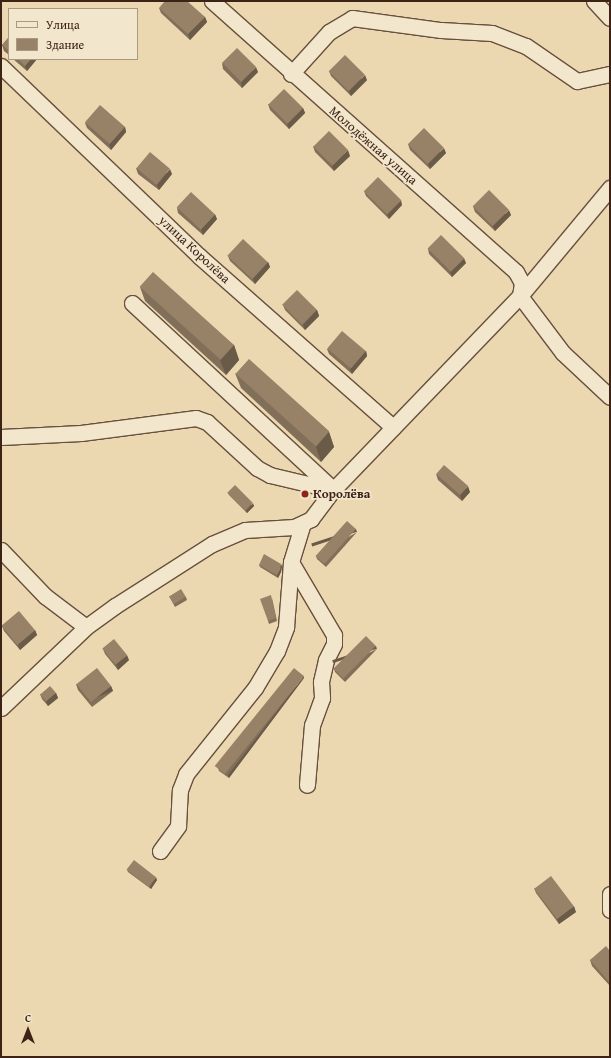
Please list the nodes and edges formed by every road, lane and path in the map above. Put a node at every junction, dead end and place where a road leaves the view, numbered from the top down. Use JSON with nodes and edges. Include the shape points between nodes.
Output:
{"nodes":[{"id":1,"x":212,"y":1,"type":"edge"},
{"id":2,"x":594,"y":1,"type":"edge"},
{"id":3,"x":610,"y":18,"type":"edge"},
{"id":4,"x":1,"y":66,"type":"edge"},
{"id":5,"x":291,"y":74,"type":"junction"},
{"id":6,"x":610,"y":74,"type":"edge"},
{"id":7,"x":6,"y":80,"type":"edge"},
{"id":8,"x":610,"y":188,"type":"edge"},
{"id":9,"x":520,"y":296,"type":"junction"},
{"id":10,"x":132,"y":303,"type":"dead end"},
{"id":11,"x":610,"y":397,"type":"edge"},
{"id":12,"x":393,"y":427,"type":"junction"},
{"id":13,"x":1,"y":437,"type":"edge"},
{"id":14,"x":334,"y":490,"type":"junction"},
{"id":15,"x":302,"y":525,"type":"junction"},
{"id":16,"x":1,"y":550,"type":"edge"},
{"id":17,"x":291,"y":562,"type":"junction"},
{"id":18,"x":86,"y":627,"type":"junction"},
{"id":19,"x":1,"y":708,"type":"edge"},
{"id":20,"x":307,"y":784,"type":"dead end"},
{"id":21,"x":160,"y":851,"type":"dead end"},
{"id":22,"x":610,"y":894,"type":"edge"},
{"id":23,"x":610,"y":910,"type":"edge"}],
"edges":[{"from":1,"to":5,"type":"street","name":"Молодёжная улица"},
{"from":2,"to":3,"type":"street"},
{"from":4,"to":7,"type":"street","name":"улица Королёва"},
{"from":5,"to":6,"type":"street","via":[[329,32],[352,18],[441,30],[492,33],[526,46],[577,81]]},
{"from":5,"to":9,"type":"street","name":"Молодёжная улица","via":[[516,272],[522,283]]},
{"from":7,"to":12,"type":"street","name":"улица Королёва","via":[[199,256]]},
{"from":8,"to":9,"type":"street"},
{"from":9,"to":11,"type":"street","via":[[563,353]]},
{"from":9,"to":12,"type":"street"},
{"from":10,"to":14,"type":"street"},
{"from":12,"to":14,"type":"street"},
{"from":13,"to":14,"type":"street","via":[[81,433],[196,418],[207,422],[257,468],[270,475]]},
{"from":14,"to":15,"type":"street","via":[[311,519]]},
{"from":15,"to":17,"type":"street"},
{"from":15,"to":18,"type":"street","via":[[245,530],[232,534],[115,606]]},
{"from":16,"to":18,"type":"street","via":[[45,596]]},
{"from":17,"to":20,"type":"street","via":[[334,635],[334,644],[326,660],[321,682],[322,698],[312,725]]},
{"from":17,"to":21,"type":"street","via":[[286,627],[277,651],[255,688],[186,774],[180,790],[178,826]]},
{"from":18,"to":19,"type":"street"},
{"from":22,"to":23,"type":"street"}]}
